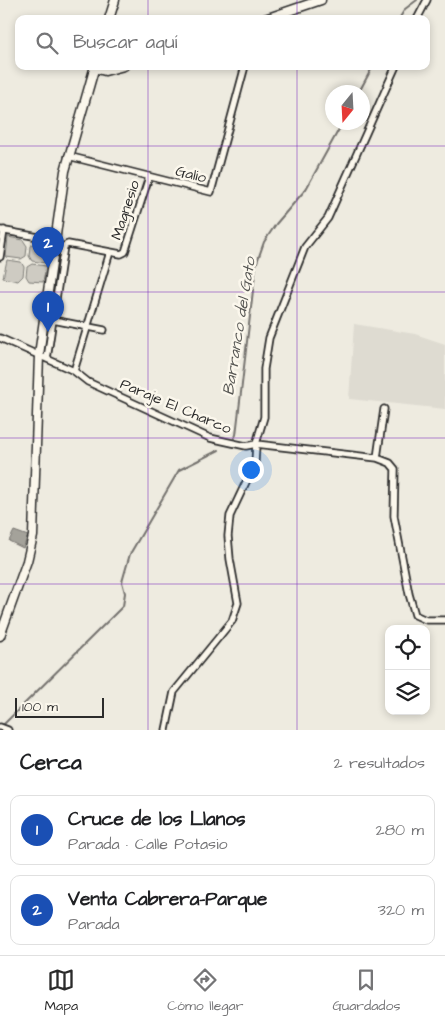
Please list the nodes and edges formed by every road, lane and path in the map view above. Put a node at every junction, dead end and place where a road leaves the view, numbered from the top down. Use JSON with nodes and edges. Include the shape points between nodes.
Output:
{"nodes":[{"id":1,"x":115,"y":0,"type":"edge"},
{"id":2,"x":321,"y":0,"type":"edge"},
{"id":3,"x":427,"y":0,"type":"edge"},
{"id":4,"x":110,"y":15,"type":"edge"},
{"id":5,"x":277,"y":15,"type":"edge"},
{"id":6,"x":419,"y":15,"type":"edge"},
{"id":7,"x":94,"y":70,"type":"edge"},
{"id":8,"x":244,"y":70,"type":"edge"},
{"id":9,"x":394,"y":70,"type":"edge"},
{"id":10,"x":68,"y":156,"type":"junction"},
{"id":11,"x":149,"y":177,"type":"junction"},
{"id":12,"x":2,"y":230,"type":"edge"},
{"id":13,"x":55,"y":240,"type":"junction"},
{"id":14,"x":110,"y":252,"type":"junction"},
{"id":15,"x":0,"y":257,"type":"edge"},
{"id":16,"x":53,"y":320,"type":"junction"},
{"id":17,"x":88,"y":327,"type":"junction"},
{"id":18,"x":104,"y":330,"type":"dead end"},
{"id":19,"x":0,"y":338,"type":"edge"},
{"id":20,"x":43,"y":357,"type":"junction"},
{"id":21,"x":74,"y":371,"type":"junction"},
{"id":22,"x":384,"y":408,"type":"dead end"},
{"id":23,"x":256,"y":444,"type":"junction"},
{"id":24,"x":377,"y":458,"type":"junction"},
{"id":25,"x":445,"y":620,"type":"edge"},
{"id":26,"x":0,"y":636,"type":"edge"},
{"id":27,"x":0,"y":726,"type":"edge"},
{"id":28,"x":8,"y":730,"type":"edge"},
{"id":29,"x":166,"y":730,"type":"edge"}],
"edges":[{"from":1,"to":4,"type":"street"},
{"from":2,"to":5,"type":"street"},
{"from":3,"to":6,"type":"street"},
{"from":7,"to":10,"type":"street"},
{"from":8,"to":11,"type":"street","name":"Galio","via":[[210,192]]},
{"from":9,"to":23,"type":"street","via":[[328,218],[305,247],[278,312],[269,338],[264,369],[264,418]]},
{"from":10,"to":11,"type":"street","name":"Galio"},
{"from":10,"to":13,"type":"street"},
{"from":11,"to":14,"type":"street","name":"Magnesio","via":[[125,252]]},
{"from":12,"to":13,"type":"street"},
{"from":12,"to":15,"type":"street"},
{"from":13,"to":20,"type":"street"},
{"from":14,"to":16,"type":"street","via":[[68,244],[64,246]]},
{"from":14,"to":17,"type":"street"},
{"from":16,"to":17,"type":"street"},
{"from":16,"to":20,"type":"street"},
{"from":17,"to":18,"type":"street"},
{"from":17,"to":21,"type":"street"},
{"from":19,"to":20,"type":"street","name":"Paraje El Charco"},
{"from":20,"to":21,"type":"street","name":"Paraje El Charco"},
{"from":20,"to":26,"type":"street","via":[[33,536]]},
{"from":21,"to":23,"type":"street","name":"Paraje El Charco","via":[[88,382],[215,440],[246,446]]},
{"from":22,"to":24,"type":"street"},
{"from":23,"to":24,"type":"street","name":"Paraje El Charco"},
{"from":23,"to":29,"type":"street","via":[[254,463],[230,516],[230,559],[238,603],[232,621],[174,692]]},
{"from":24,"to":25,"type":"street","via":[[395,469],[394,516],[415,615],[426,620]]},
{"from":27,"to":28,"type":"street"}]}
